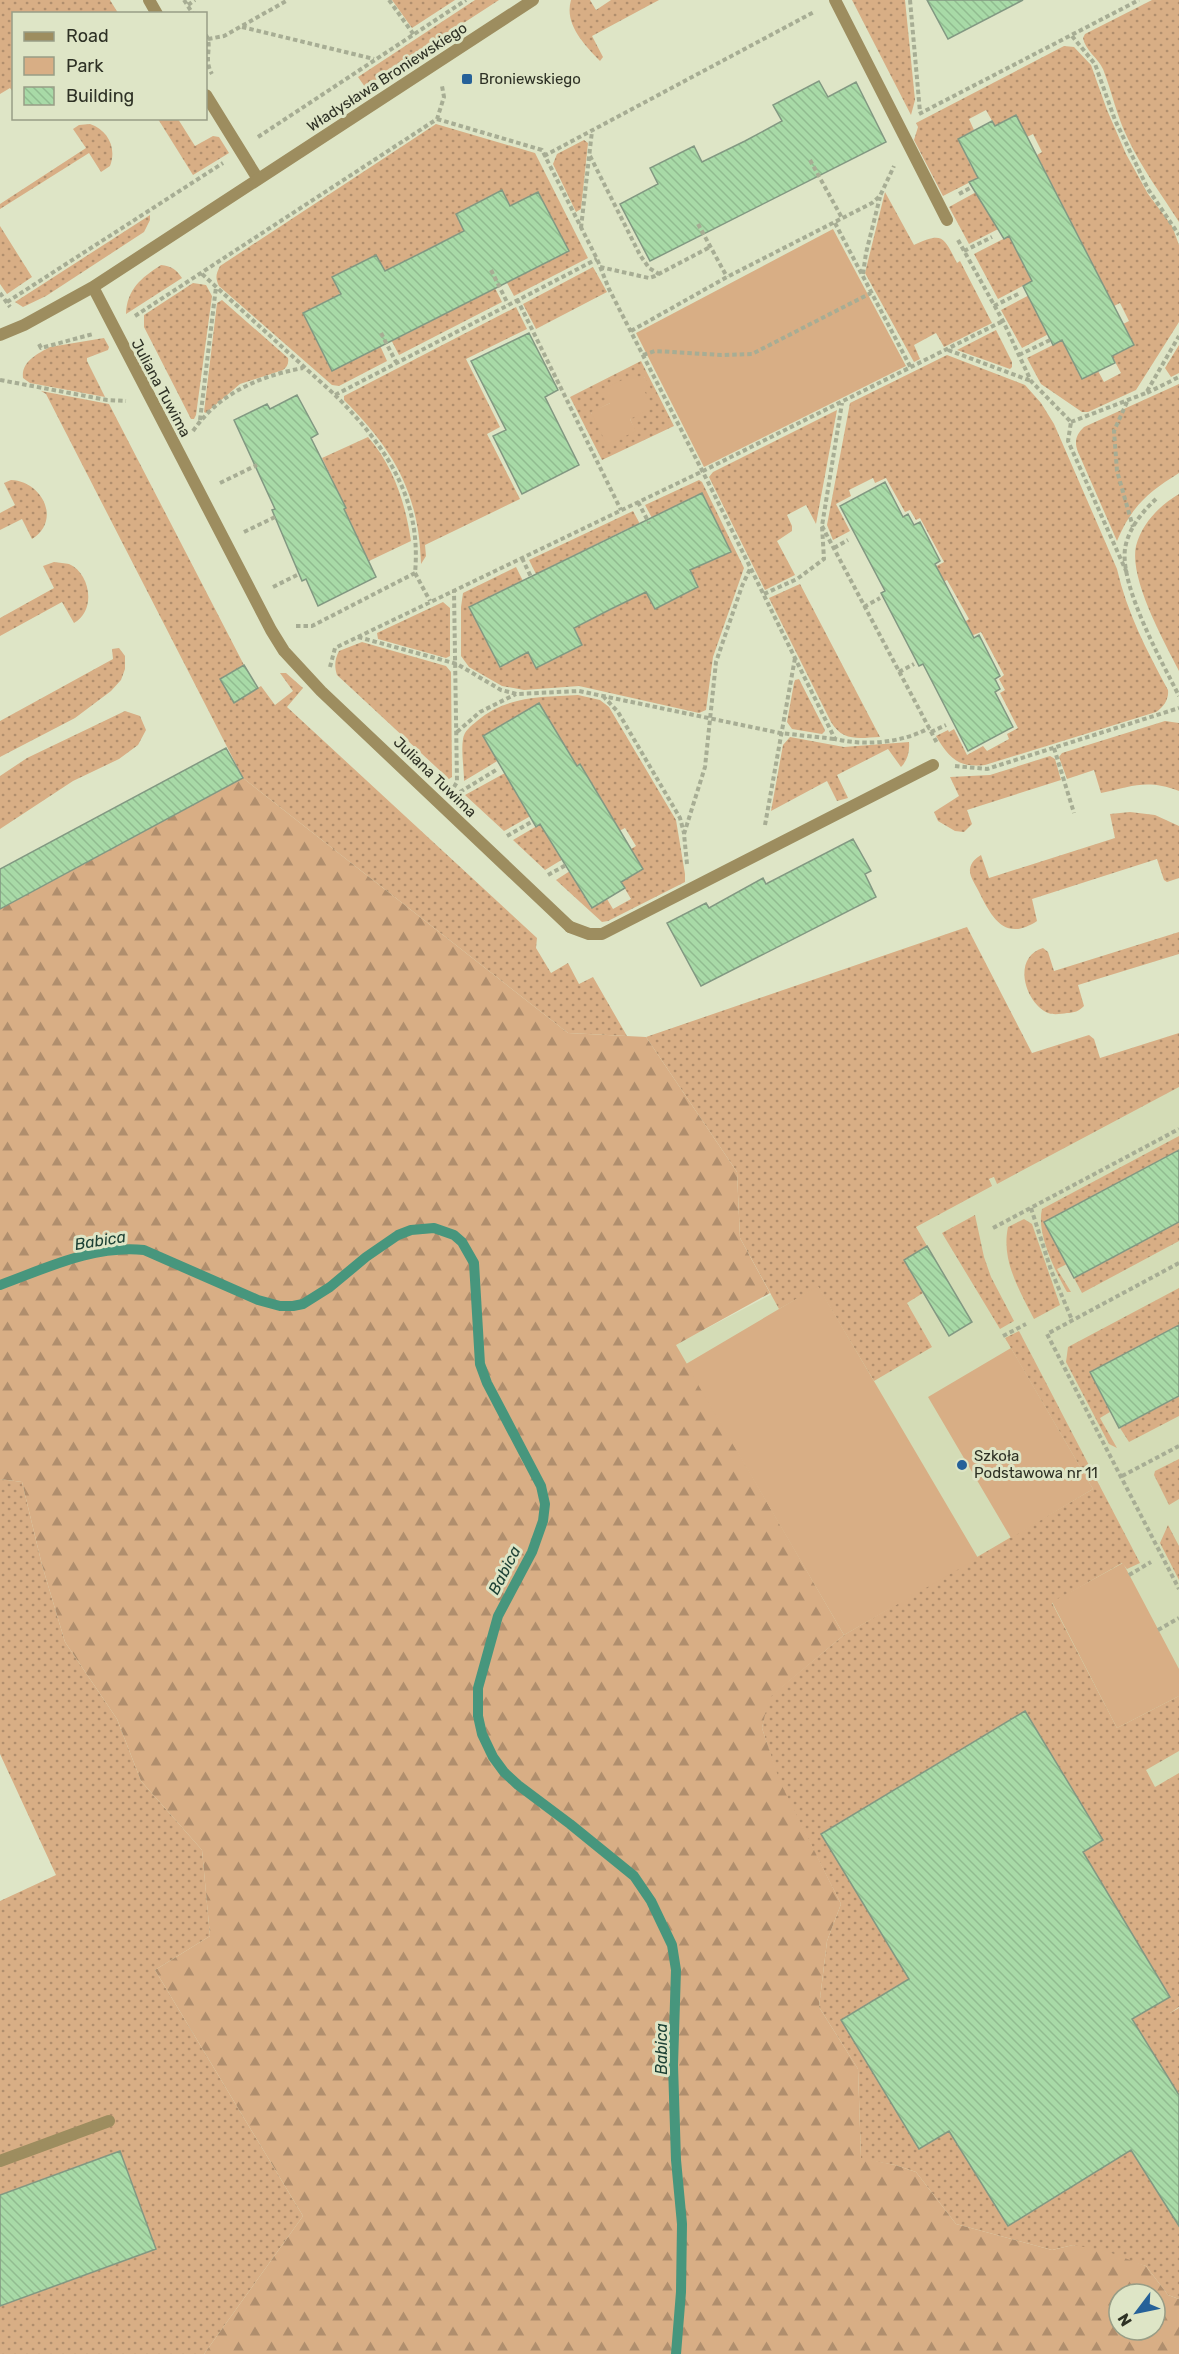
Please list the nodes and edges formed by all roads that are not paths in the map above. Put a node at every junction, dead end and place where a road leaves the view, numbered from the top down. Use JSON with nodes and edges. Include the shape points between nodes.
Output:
{"nodes":[{"id":1,"x":532,"y":0,"type":"edge"},
{"id":2,"x":835,"y":0,"type":"edge"},
{"id":3,"x":207,"y":97,"type":"edge"},
{"id":4,"x":258,"y":179,"type":"junction"},
{"id":5,"x":947,"y":220,"type":"dead end"},
{"id":6,"x":93,"y":287,"type":"junction"},
{"id":7,"x":0,"y":335,"type":"edge"},
{"id":8,"x":933,"y":765,"type":"dead end"},
{"id":9,"x":109,"y":2121,"type":"dead end"},
{"id":10,"x":0,"y":2161,"type":"edge"}],
"edges":[{"from":1,"to":4,"type":"street","name":"Władysława Broniewskiego"},
{"from":2,"to":5,"type":"street"},
{"from":3,"to":4,"type":"street"},
{"from":4,"to":6,"type":"street","name":"Władysława Broniewskiego"},
{"from":6,"to":7,"type":"street","name":"Władysława Broniewskiego"},
{"from":6,"to":8,"type":"street","name":"Juliana Tuwima","via":[[285,651],[321,691],[570,927],[589,934],[602,933]]},
{"from":9,"to":10,"type":"street"}]}
